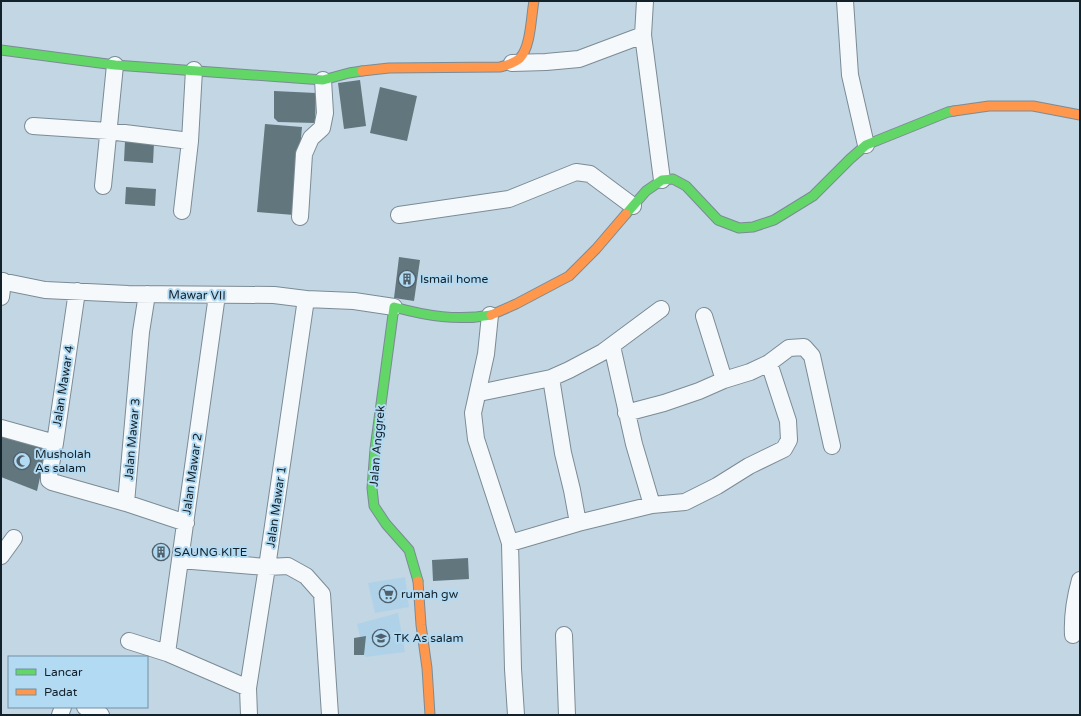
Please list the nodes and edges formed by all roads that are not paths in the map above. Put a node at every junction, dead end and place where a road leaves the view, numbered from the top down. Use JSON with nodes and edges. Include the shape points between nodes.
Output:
{"nodes":[{"id":1,"x":534,"y":1,"type":"edge"},
{"id":2,"x":645,"y":1,"type":"edge"},
{"id":3,"x":845,"y":1,"type":"edge"},
{"id":4,"x":643,"y":36,"type":"junction"},
{"id":5,"x":1,"y":50,"type":"edge"},
{"id":6,"x":512,"y":63,"type":"junction"},
{"id":7,"x":115,"y":65,"type":"junction"},
{"id":8,"x":194,"y":70,"type":"junction"},
{"id":9,"x":323,"y":80,"type":"junction"},
{"id":10,"x":1080,"y":115,"type":"edge"},
{"id":11,"x":33,"y":126,"type":"dead end"},
{"id":12,"x":108,"y":131,"type":"junction"},
{"id":13,"x":190,"y":141,"type":"junction"},
{"id":14,"x":866,"y":145,"type":"junction"},
{"id":15,"x":662,"y":180,"type":"junction"},
{"id":16,"x":103,"y":186,"type":"dead end"},
{"id":17,"x":633,"y":206,"type":"junction"},
{"id":18,"x":182,"y":211,"type":"dead end"},
{"id":19,"x":399,"y":215,"type":"dead end"},
{"id":20,"x":300,"y":217,"type":"dead end"},
{"id":21,"x":2,"y":281,"type":"edge"},
{"id":22,"x":77,"y":291,"type":"junction"},
{"id":23,"x":147,"y":294,"type":"junction"},
{"id":24,"x":217,"y":296,"type":"junction"},
{"id":25,"x":1,"y":297,"type":"edge"},
{"id":26,"x":306,"y":299,"type":"junction"},
{"id":27,"x":394,"y":307,"type":"junction"},
{"id":28,"x":661,"y":309,"type":"dead end"},
{"id":29,"x":490,"y":315,"type":"junction"},
{"id":30,"x":704,"y":316,"type":"dead end"},
{"id":31,"x":612,"y":346,"type":"junction"},
{"id":32,"x":769,"y":363,"type":"junction"},
{"id":33,"x":551,"y":378,"type":"junction"},
{"id":34,"x":724,"y":380,"type":"junction"},
{"id":35,"x":478,"y":393,"type":"junction"},
{"id":36,"x":626,"y":413,"type":"junction"},
{"id":37,"x":1,"y":428,"type":"edge"},
{"id":38,"x":54,"y":443,"type":"junction"},
{"id":39,"x":832,"y":446,"type":"dead end"},
{"id":40,"x":126,"y":503,"type":"junction"},
{"id":41,"x":652,"y":505,"type":"junction"},
{"id":42,"x":186,"y":523,"type":"junction"},
{"id":43,"x":578,"y":523,"type":"junction"},
{"id":44,"x":14,"y":538,"type":"dead end"},
{"id":45,"x":510,"y":543,"type":"junction"},
{"id":46,"x":1,"y":556,"type":"edge"},
{"id":47,"x":180,"y":560,"type":"junction"},
{"id":48,"x":267,"y":567,"type":"junction"},
{"id":49,"x":1080,"y":580,"type":"edge"},
{"id":50,"x":564,"y":635,"type":"dead end"},
{"id":51,"x":1073,"y":635,"type":"dead end"},
{"id":52,"x":129,"y":641,"type":"dead end"},
{"id":53,"x":167,"y":653,"type":"junction"},
{"id":54,"x":248,"y":688,"type":"junction"},
{"id":55,"x":87,"y":708,"type":"edge"},
{"id":56,"x":101,"y":715,"type":"edge"},
{"id":57,"x":248,"y":715,"type":"edge"},
{"id":58,"x":330,"y":715,"type":"edge"},
{"id":59,"x":430,"y":715,"type":"edge"},
{"id":60,"x":516,"y":715,"type":"edge"},
{"id":61,"x":568,"y":715,"type":"edge"}],
"edges":[{"from":1,"to":6,"type":"street","via":[[527,44],[521,58]]},
{"from":2,"to":4,"type":"street"},
{"from":3,"to":14,"type":"street","via":[[850,75]]},
{"from":4,"to":6,"type":"street","via":[[578,59]]},
{"from":4,"to":15,"type":"street"},
{"from":5,"to":7,"type":"street"},
{"from":6,"to":9,"type":"street","via":[[500,67],[389,68],[348,73]]},
{"from":7,"to":8,"type":"street"},
{"from":7,"to":12,"type":"street"},
{"from":8,"to":9,"type":"street"},
{"from":8,"to":13,"type":"street"},
{"from":9,"to":20,"type":"street","via":[[325,113],[322,128],[311,138],[304,154]]},
{"from":10,"to":14,"type":"street","via":[[1034,106],[989,106],[948,112]]},
{"from":11,"to":12,"type":"street"},
{"from":12,"to":13,"type":"street"},
{"from":12,"to":16,"type":"street"},
{"from":13,"to":18,"type":"street"},
{"from":14,"to":15,"type":"street","via":[[813,196],[774,220],[753,227],[739,228],[718,220],[686,186],[673,179]]},
{"from":15,"to":17,"type":"street","via":[[646,191]]},
{"from":17,"to":19,"type":"street","via":[[590,174],[576,172],[509,199]]},
{"from":17,"to":29,"type":"street","via":[[596,249],[568,276]]},
{"from":21,"to":22,"type":"street","name":"Mawar VII","via":[[45,290]]},
{"from":21,"to":25,"type":"street"},
{"from":22,"to":23,"type":"street","name":"Mawar VII"},
{"from":22,"to":38,"type":"street","name":"Jalan Mawar 4"},
{"from":23,"to":24,"type":"street","name":"Mawar VII"},
{"from":23,"to":40,"type":"street","name":"Jalan Mawar 3","via":[[141,332]]},
{"from":24,"to":26,"type":"street","name":"Mawar VII","via":[[274,295]]},
{"from":24,"to":42,"type":"street","name":"Jalan Mawar 2"},
{"from":26,"to":27,"type":"street","name":"Mawar VII","via":[[354,301]]},
{"from":26,"to":48,"type":"street","name":"Jalan Mawar 1"},
{"from":27,"to":29,"type":"street","via":[[452,318]]},
{"from":27,"to":59,"type":"street","name":"Jalan Anggrek","via":[[372,488],[374,506],[409,550],[419,584]]},
{"from":28,"to":31,"type":"street"},
{"from":29,"to":35,"type":"street"},
{"from":30,"to":34,"type":"street"},
{"from":31,"to":33,"type":"street"},
{"from":31,"to":36,"type":"street"},
{"from":32,"to":34,"type":"street"},
{"from":32,"to":39,"type":"street","via":[[789,348],[804,348],[812,356]]},
{"from":32,"to":41,"type":"street","via":[[788,421],[789,440],[784,448],[685,502]]},
{"from":33,"to":35,"type":"street"},
{"from":33,"to":43,"type":"street"},
{"from":34,"to":36,"type":"street","via":[[664,403]]},
{"from":35,"to":45,"type":"street","via":[[473,413],[476,439]]},
{"from":36,"to":41,"type":"street"},
{"from":37,"to":38,"type":"street"},
{"from":38,"to":40,"type":"street","name":"Jalan Mawar 4","via":[[49,480]]},
{"from":40,"to":42,"type":"street"},
{"from":41,"to":43,"type":"street"},
{"from":42,"to":47,"type":"street","name":"Jalan Mawar 2"},
{"from":43,"to":45,"type":"street"},
{"from":44,"to":46,"type":"street"},
{"from":45,"to":60,"type":"street"},
{"from":47,"to":48,"type":"street"},
{"from":47,"to":53,"type":"street","name":"Jalan Mawar 2"},
{"from":48,"to":54,"type":"street","name":"Jalan Mawar 1"},
{"from":48,"to":58,"type":"street","via":[[288,566],[306,576],[322,594]]},
{"from":49,"to":51,"type":"street","via":[[1072,624]]},
{"from":50,"to":61,"type":"street"},
{"from":52,"to":53,"type":"street"},
{"from":53,"to":54,"type":"street"},
{"from":54,"to":57,"type":"street","name":"Jalan Mawar 1"},
{"from":55,"to":56,"type":"street"}]}
